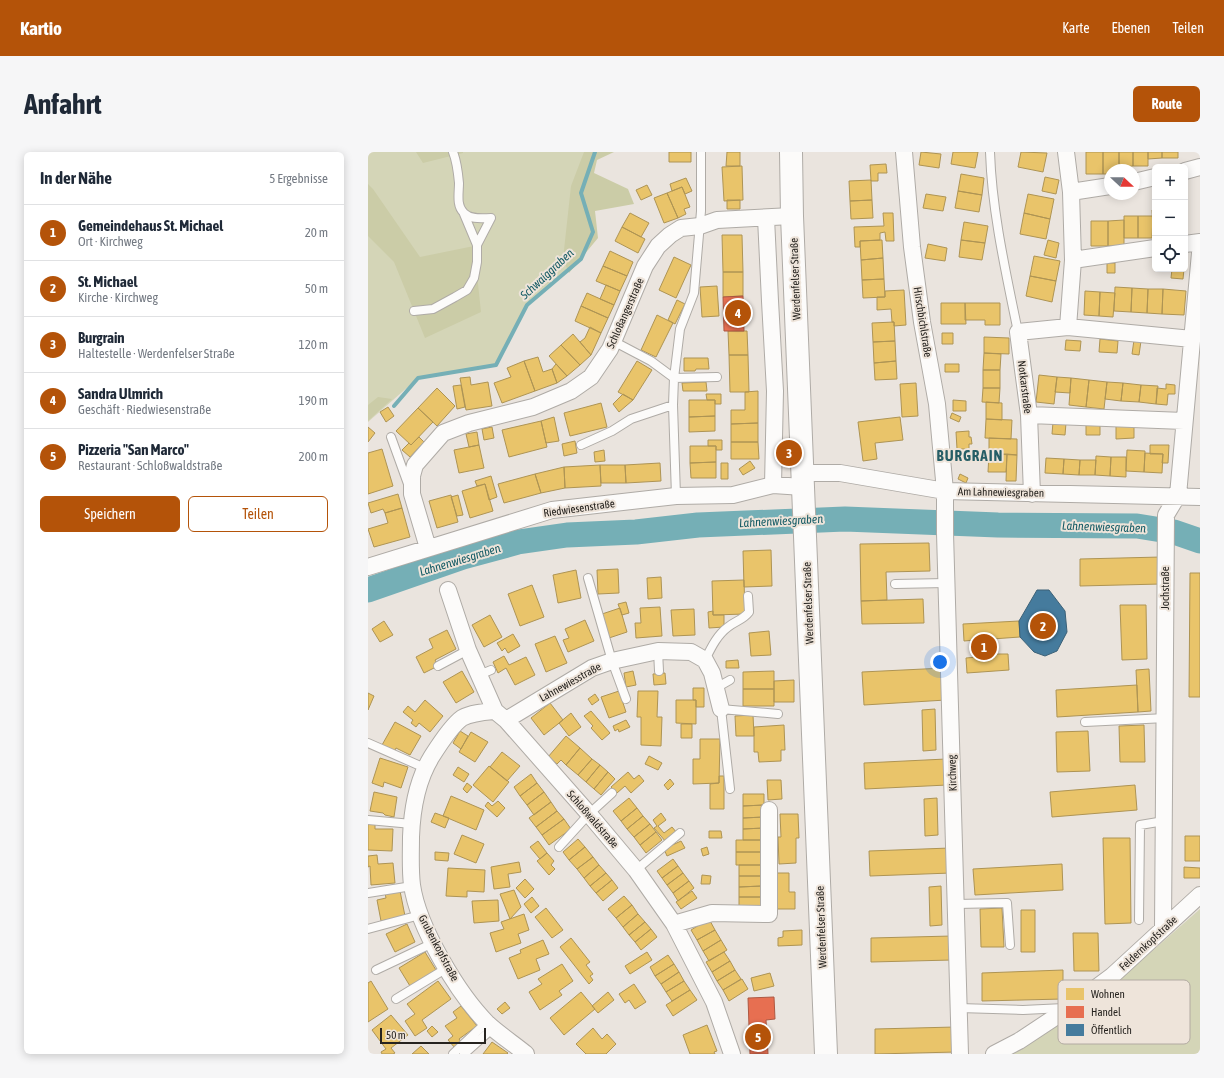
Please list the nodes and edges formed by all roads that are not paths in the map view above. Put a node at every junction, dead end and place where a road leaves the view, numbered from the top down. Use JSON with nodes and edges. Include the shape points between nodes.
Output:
{"nodes":[{"id":1,"x":453,"y":152,"type":"edge"},
{"id":2,"x":701,"y":152,"type":"edge"},
{"id":3,"x":791,"y":152,"type":"edge"},
{"id":4,"x":904,"y":152,"type":"edge"},
{"id":5,"x":990,"y":152,"type":"edge"},
{"id":6,"x":1066,"y":152,"type":"edge"},
{"id":7,"x":1200,"y":167,"type":"edge"},
{"id":8,"x":1188,"y":170,"type":"edge"},
{"id":9,"x":1152,"y":178,"type":"edge"},
{"id":10,"x":1140,"y":181,"type":"edge"},
{"id":11,"x":1104,"y":187,"type":"edge"},
{"id":12,"x":1070,"y":192,"type":"junction"},
{"id":13,"x":464,"y":214,"type":"junction"},
{"id":14,"x":792,"y":216,"type":"junction"},
{"id":15,"x":766,"y":218,"type":"junction"},
{"id":16,"x":700,"y":226,"type":"junction"},
{"id":17,"x":1200,"y":242,"type":"edge"},
{"id":18,"x":477,"y":244,"type":"junction"},
{"id":19,"x":1188,"y":244,"type":"edge"},
{"id":20,"x":1152,"y":248,"type":"edge"},
{"id":21,"x":1200,"y":253,"type":"edge"},
{"id":22,"x":1073,"y":260,"type":"junction"},
{"id":23,"x":1198,"y":310,"type":"edge"},
{"id":24,"x":414,"y":311,"type":"dead end"},
{"id":25,"x":1068,"y":327,"type":"junction"},
{"id":26,"x":1018,"y":332,"type":"junction"},
{"id":27,"x":1192,"y":339,"type":"junction"},
{"id":28,"x":613,"y":341,"type":"junction"},
{"id":29,"x":717,"y":376,"type":"dead end"},
{"id":30,"x":674,"y":378,"type":"junction"},
{"id":31,"x":673,"y":406,"type":"junction"},
{"id":32,"x":1029,"y":415,"type":"junction"},
{"id":33,"x":1184,"y":421,"type":"junction"},
{"id":34,"x":391,"y":438,"type":"dead end"},
{"id":35,"x":581,"y":445,"type":"dead end"},
{"id":36,"x":803,"y":480,"type":"junction"},
{"id":37,"x":773,"y":485,"type":"junction"},
{"id":38,"x":945,"y":491,"type":"junction"},
{"id":39,"x":412,"y":494,"type":"junction"},
{"id":40,"x":1032,"y":494,"type":"junction"},
{"id":41,"x":1178,"y":495,"type":"junction"},
{"id":42,"x":676,"y":496,"type":"junction"},
{"id":43,"x":1200,"y":496,"type":"edge"},
{"id":44,"x":428,"y":548,"type":"junction"},
{"id":45,"x":368,"y":567,"type":"edge"},
{"id":46,"x":588,"y":578,"type":"dead end"},
{"id":47,"x":946,"y":583,"type":"junction"},
{"id":48,"x":895,"y":584,"type":"dead end"},
{"id":49,"x":448,"y":590,"type":"dead end"},
{"id":50,"x":748,"y":596,"type":"dead end"},
{"id":51,"x":468,"y":650,"type":"junction"},
{"id":52,"x":658,"y":651,"type":"junction"},
{"id":53,"x":612,"y":660,"type":"junction"},
{"id":54,"x":704,"y":660,"type":"junction"},
{"id":55,"x":438,"y":666,"type":"dead end"},
{"id":56,"x":659,"y":671,"type":"dead end"},
{"id":57,"x":626,"y":699,"type":"dead end"},
{"id":58,"x":720,"y":709,"type":"junction"},
{"id":59,"x":778,"y":714,"type":"dead end"},
{"id":60,"x":500,"y":716,"type":"junction"},
{"id":61,"x":1166,"y":718,"type":"junction"},
{"id":62,"x":1085,"y":722,"type":"dead end"},
{"id":63,"x":368,"y":743,"type":"edge"},
{"id":64,"x":425,"y":768,"type":"junction"},
{"id":65,"x":730,"y":789,"type":"dead end"},
{"id":66,"x":612,"y":793,"type":"dead end"},
{"id":67,"x":769,"y":810,"type":"dead end"},
{"id":68,"x":589,"y":814,"type":"junction"},
{"id":69,"x":368,"y":820,"type":"edge"},
{"id":70,"x":1164,"y":821,"type":"junction"},
{"id":71,"x":412,"y":824,"type":"junction"},
{"id":72,"x":680,"y":833,"type":"dead end"},
{"id":73,"x":559,"y":847,"type":"dead end"},
{"id":74,"x":636,"y":870,"type":"junction"},
{"id":75,"x":412,"y":886,"type":"junction"},
{"id":76,"x":368,"y":893,"type":"edge"},
{"id":77,"x":1200,"y":895,"type":"edge"},
{"id":78,"x":956,"y":904,"type":"junction"},
{"id":79,"x":420,"y":915,"type":"junction"},
{"id":80,"x":1139,"y":920,"type":"dead end"},
{"id":81,"x":674,"y":924,"type":"junction"},
{"id":82,"x":1163,"y":928,"type":"junction"},
{"id":83,"x":368,"y":929,"type":"edge"},
{"id":84,"x":433,"y":943,"type":"junction"},
{"id":85,"x":1010,"y":945,"type":"dead end"},
{"id":86,"x":447,"y":968,"type":"junction"},
{"id":87,"x":376,"y":970,"type":"dead end"},
{"id":88,"x":1106,"y":980,"type":"edge"},
{"id":89,"x":396,"y":999,"type":"dead end"},
{"id":90,"x":959,"y":1008,"type":"junction"},
{"id":91,"x":1058,"y":1008,"type":"edge"},
{"id":92,"x":1058,"y":1015,"type":"edge"},
{"id":93,"x":490,"y":1025,"type":"junction"},
{"id":94,"x":453,"y":1054,"type":"edge"},
{"id":95,"x":464,"y":1054,"type":"edge"},
{"id":96,"x":526,"y":1054,"type":"edge"},
{"id":97,"x":732,"y":1054,"type":"edge"},
{"id":98,"x":826,"y":1054,"type":"edge"},
{"id":99,"x":960,"y":1054,"type":"edge"},
{"id":100,"x":994,"y":1054,"type":"edge"}],
"edges":[{"from":1,"to":13,"type":"lane","via":[[459,183],[459,205]]},
{"from":2,"to":16,"type":"lane"},
{"from":3,"to":14,"type":"street","name":"Werdenfelser Straße"},
{"from":4,"to":38,"type":"street","name":"Hirschbichlstraße","via":[[912,247],[937,404]]},
{"from":5,"to":26,"type":"lane","via":[[1000,242]]},
{"from":6,"to":12,"type":"street"},
{"from":7,"to":8,"type":"street"},
{"from":9,"to":10,"type":"street"},
{"from":11,"to":12,"type":"street"},
{"from":12,"to":22,"type":"street"},
{"from":13,"to":18,"type":"lane"},
{"from":13,"to":18,"type":"lane","via":[[474,218],[491,218]]},
{"from":14,"to":15,"type":"street","name":"Schloßangerstraße"},
{"from":14,"to":36,"type":"street","name":"Werdenfelser Straße"},
{"from":15,"to":16,"type":"street","name":"Schloßangerstraße","via":[[717,220]]},
{"from":15,"to":37,"type":"street","via":[[775,391]]},
{"from":16,"to":28,"type":"street","name":"Schloßangerstraße","via":[[681,228],[658,246],[646,266]]},
{"from":16,"to":30,"type":"lane","via":[[694,293],[680,329]]},
{"from":17,"to":19,"type":"street"},
{"from":18,"to":24,"type":"lane","via":[[474,278],[466,290],[434,309]]},
{"from":20,"to":22,"type":"street"},
{"from":21,"to":23,"type":"street","name":"Jochstraße"},
{"from":22,"to":25,"type":"street"},
{"from":23,"to":27,"type":"street","name":"Jochstraße"},
{"from":25,"to":26,"type":"street"},
{"from":25,"to":27,"type":"street"},
{"from":26,"to":32,"type":"street","name":"Notkarstraße"},
{"from":27,"to":33,"type":"street","name":"Jochstraße"},
{"from":28,"to":30,"type":"lane","via":[[651,361]]},
{"from":28,"to":39,"type":"street","name":"Schloßangerstraße","via":[[591,377],[571,391],[520,411],[469,423],[443,433],[415,465]]},
{"from":29,"to":30,"type":"lane"},
{"from":30,"to":31,"type":"lane"},
{"from":31,"to":35,"type":"lane","via":[[631,419]]},
{"from":31,"to":42,"type":"lane"},
{"from":32,"to":33,"type":"street"},
{"from":32,"to":40,"type":"street","name":"Notkarstraße"},
{"from":33,"to":41,"type":"street","name":"Jochstraße"},
{"from":34,"to":39,"type":"lane"},
{"from":36,"to":37,"type":"street","name":"Riedwiesenstraße"},
{"from":36,"to":38,"type":"street","name":"Am Lahnewiesgraben","via":[[840,473]]},
{"from":36,"to":98,"type":"street","name":"Werdenfelser Straße"},
{"from":37,"to":42,"type":"street","name":"Riedwiesenstraße","via":[[734,495]]},
{"from":38,"to":40,"type":"street","name":"Am Lahnewiesgraben"},
{"from":38,"to":47,"type":"street","name":"Kirchweg"},
{"from":39,"to":44,"type":"street","name":"Schloßangerstraße"},
{"from":40,"to":41,"type":"street","name":"Am Lahnewiesgraben"},
{"from":41,"to":43,"type":"street","name":"Am Lahnewiesgraben"},
{"from":41,"to":61,"type":"street","name":"Jochstraße","via":[[1166,515]]},
{"from":42,"to":44,"type":"street","name":"Riedwiesenstraße","via":[[552,510]]},
{"from":44,"to":45,"type":"street","name":"Riedwiesenstraße"},
{"from":46,"to":53,"type":"lane"},
{"from":47,"to":48,"type":"lane"},
{"from":47,"to":78,"type":"street","name":"Kirchweg"},
{"from":49,"to":51,"type":"street","name":"Schloßwaldstraße"},
{"from":50,"to":54,"type":"lane","via":[[748,612],[744,618],[728,627],[718,637]]},
{"from":51,"to":55,"type":"lane"},
{"from":51,"to":60,"type":"street","name":"Schloßwaldstraße","via":[[485,673]]},
{"from":52,"to":53,"type":"street","name":"Lahnewiesstraße"},
{"from":52,"to":54,"type":"street","name":"Lahnewiesstraße","via":[[691,652]]},
{"from":52,"to":56,"type":"lane"},
{"from":53,"to":57,"type":"lane"},
{"from":53,"to":60,"type":"street","name":"Lahnewiesstraße"},
{"from":54,"to":58,"type":"street","via":[[723,684]]},
{"from":58,"to":59,"type":"lane"},
{"from":58,"to":65,"type":"lane"},
{"from":60,"to":64,"type":"street","name":"Grubenkopfstraße","via":[[481,712],[462,718],[444,738]]},
{"from":60,"to":68,"type":"street","name":"Schloßwaldstraße"},
{"from":61,"to":62,"type":"lane"},
{"from":61,"to":70,"type":"street","name":"Jochstraße"},
{"from":63,"to":64,"type":"lane"},
{"from":64,"to":71,"type":"street","name":"Grubenkopfstraße","via":[[412,810]]},
{"from":66,"to":68,"type":"lane"},
{"from":67,"to":81,"type":"street","via":[[770,914],[712,913]]},
{"from":68,"to":73,"type":"lane"},
{"from":68,"to":74,"type":"street","name":"Schloßwaldstraße"},
{"from":69,"to":71,"type":"lane"},
{"from":70,"to":80,"type":"lane","via":[[1140,825]]},
{"from":70,"to":82,"type":"street","name":"Jochstraße"},
{"from":71,"to":75,"type":"street","name":"Grubenkopfstraße"},
{"from":72,"to":74,"type":"lane"},
{"from":74,"to":81,"type":"street","name":"Schloßwaldstraße"},
{"from":75,"to":76,"type":"lane"},
{"from":75,"to":79,"type":"street","name":"Grubenkopfstraße"},
{"from":77,"to":82,"type":"street","name":"Feldernkopfstraße"},
{"from":78,"to":85,"type":"lane","via":[[1007,903]]},
{"from":78,"to":90,"type":"street","name":"Kirchweg"},
{"from":79,"to":83,"type":"lane"},
{"from":79,"to":84,"type":"street","name":"Grubenkopfstraße"},
{"from":81,"to":97,"type":"street","name":"Schloßwaldstraße","via":[[714,1002]]},
{"from":82,"to":88,"type":"street","name":"Feldernkopfstraße"},
{"from":84,"to":86,"type":"street","name":"Grubenkopfstraße"},
{"from":84,"to":87,"type":"lane"},
{"from":86,"to":89,"type":"lane"},
{"from":86,"to":93,"type":"street","name":"Grubenkopfstraße","via":[[463,994]]},
{"from":90,"to":91,"type":"lane"},
{"from":90,"to":99,"type":"street","name":"Kirchweg"},
{"from":92,"to":100,"type":"street","name":"Feldernkopfstraße"},
{"from":93,"to":94,"type":"lane"},
{"from":93,"to":95,"type":"lane"},
{"from":93,"to":96,"type":"street","name":"Grubenkopfstraße"}]}
